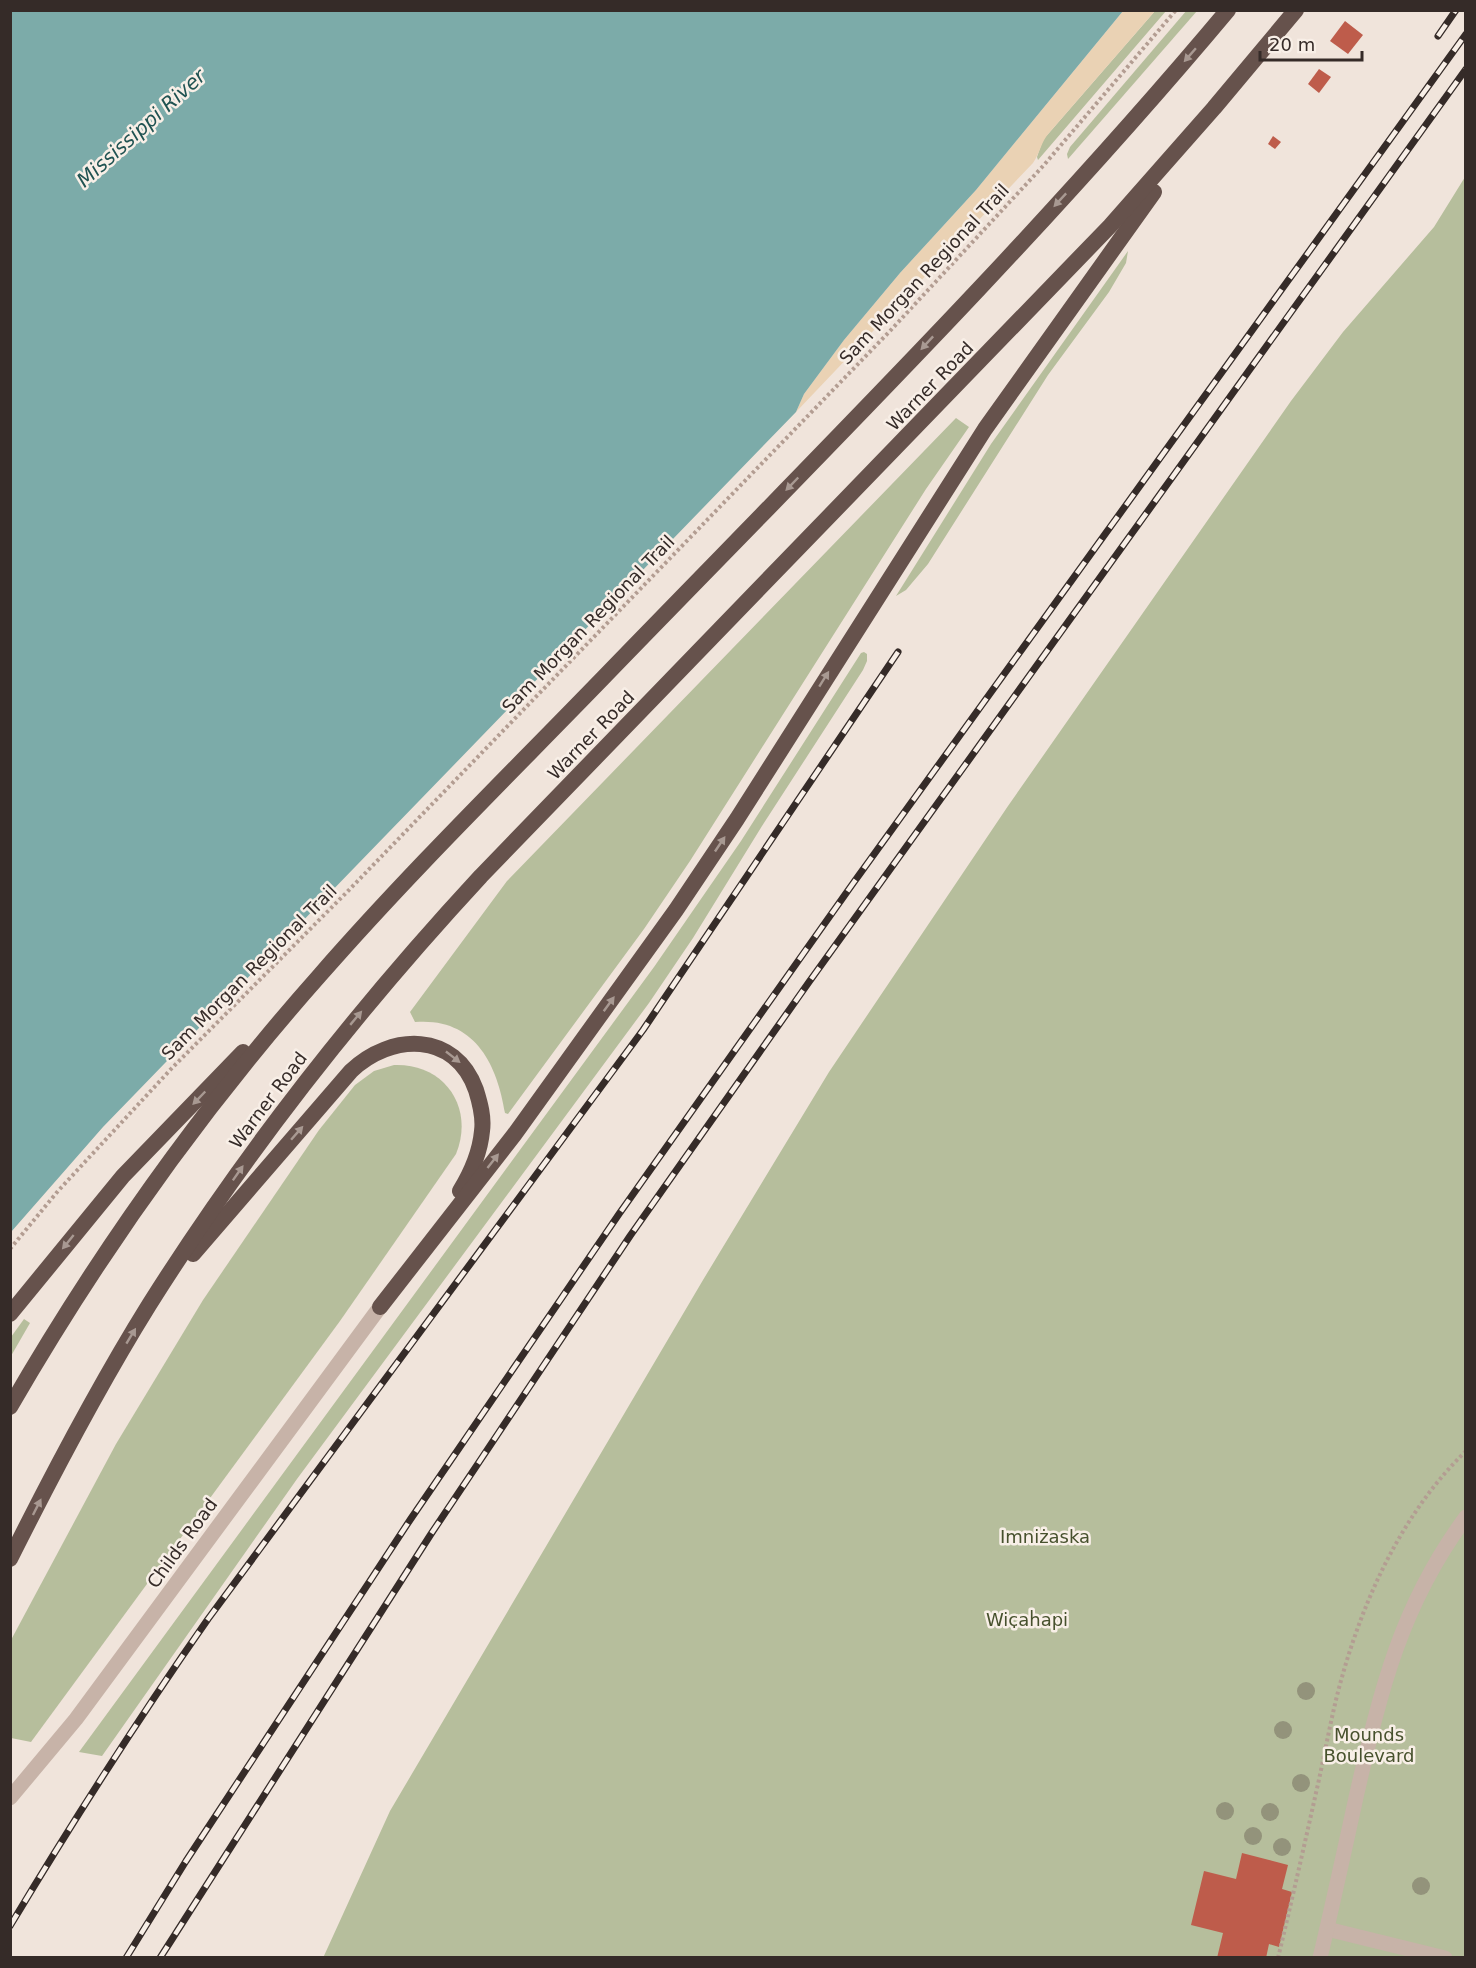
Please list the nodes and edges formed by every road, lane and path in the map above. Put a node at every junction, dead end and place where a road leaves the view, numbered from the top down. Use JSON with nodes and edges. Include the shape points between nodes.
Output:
{"nodes":[{"id":1,"x":1176,"y":10,"type":"edge"},
{"id":2,"x":1228,"y":10,"type":"edge"},
{"id":3,"x":1296,"y":10,"type":"edge"},
{"id":4,"x":1214,"y":108,"type":"junction"},
{"id":5,"x":370,"y":919,"type":"junction"},
{"id":6,"x":10,"y":1249,"type":"edge"},
{"id":7,"x":150,"y":1305,"type":"junction"},
{"id":8,"x":380,"y":1307,"type":"junction"},
{"id":9,"x":10,"y":1314,"type":"edge"},
{"id":10,"x":10,"y":1407,"type":"edge"},
{"id":11,"x":1466,"y":1451,"type":"edge"},
{"id":12,"x":1466,"y":1516,"type":"edge"},
{"id":13,"x":10,"y":1559,"type":"edge"},
{"id":14,"x":10,"y":1798,"type":"edge"},
{"id":15,"x":1327,"y":1929,"type":"junction"},
{"id":16,"x":1278,"y":1958,"type":"edge"},
{"id":17,"x":1320,"y":1958,"type":"edge"},
{"id":18,"x":1445,"y":1958,"type":"edge"}],
"edges":[{"from":1,"to":6,"type":"path","name":"Sam Morgan Regional Trail","via":[[1044,165],[890,331],[172,1068]]},
{"from":2,"to":5,"type":"highway","name":"Warner Road","one_way":true,"via":[[924,346]]},
{"from":3,"to":4,"type":"highway","name":"Warner Road"},
{"from":7,"to":4,"type":"highway","name":"Warner Road","one_way":true,"via":[[281,1113],[428,933],[1087,251]]},
{"from":8,"to":4,"type":"highway","one_way":true,"via":[[514,1135],[676,910],[985,429]]},
{"from":5,"to":9,"type":"highway","one_way":true,"via":[[123,1176]]},
{"from":5,"to":10,"type":"highway","name":"Warner Road","via":[[268,1036],[169,1161],[77,1296]]},
{"from":7,"to":8,"type":"highway","one_way":true,"via":[[356,1066],[386,1048],[423,1044],[451,1054],[468,1073],[480,1104],[483,1128],[472,1169],[459,1192]]},
{"from":13,"to":7,"type":"highway","name":"Warner Road","one_way":true,"via":[[72,1439]]},
{"from":8,"to":14,"type":"street","name":"Childs Road","via":[[83,1710]]},
{"from":11,"to":16,"type":"path","via":[[1440,1478],[1413,1516],[1361,1619],[1340,1686]]},
{"from":12,"to":15,"type":"street","via":[[1422,1585],[1393,1654],[1373,1722]]},
{"from":15,"to":17,"type":"street"},
{"from":15,"to":18,"type":"street"}]}
